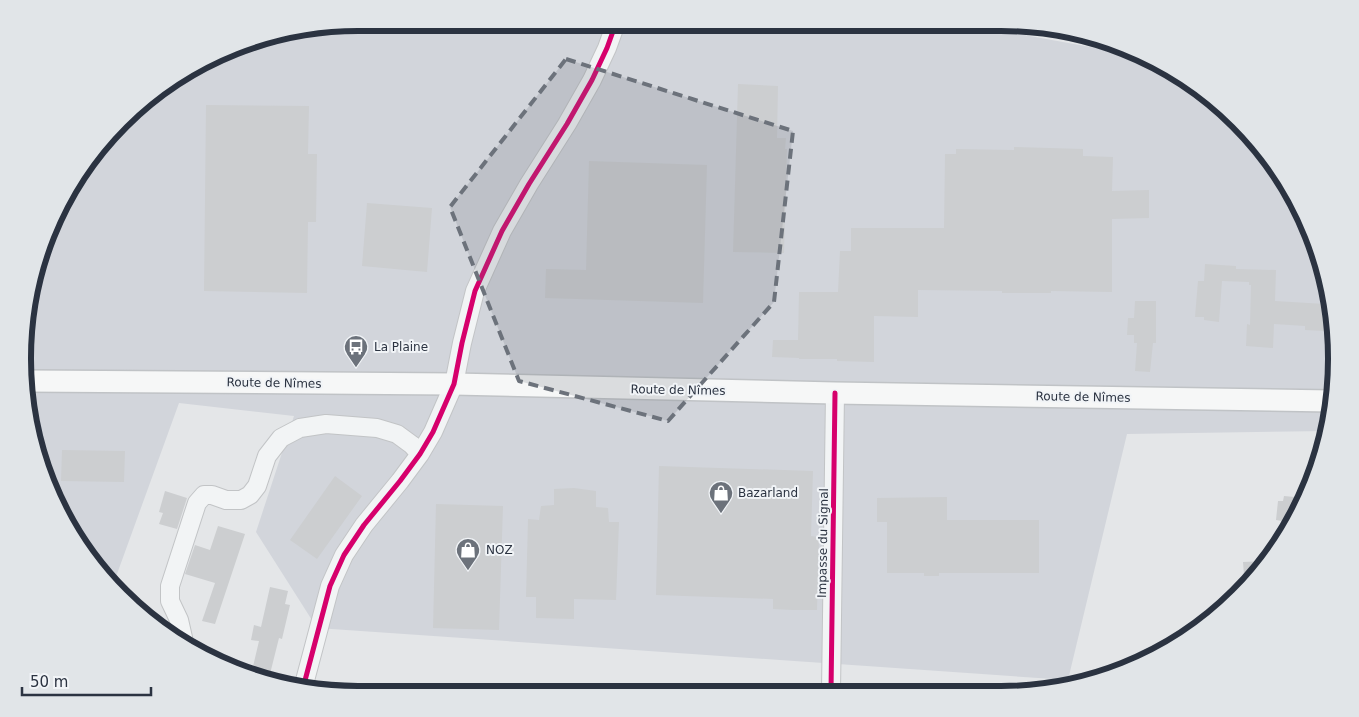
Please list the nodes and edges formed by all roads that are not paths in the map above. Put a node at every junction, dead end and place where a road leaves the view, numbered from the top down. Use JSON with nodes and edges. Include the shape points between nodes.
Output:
{"nodes":[{"id":1,"x":613,"y":31,"type":"edge"},
{"id":2,"x":32,"y":380,"type":"edge"},
{"id":3,"x":454,"y":384,"type":"junction"},
{"id":4,"x":835,"y":393,"type":"junction"},
{"id":5,"x":1325,"y":401,"type":"edge"},
{"id":6,"x":420,"y":454,"type":"junction"},
{"id":7,"x":182,"y":634,"type":"edge"},
{"id":8,"x":305,"y":681,"type":"edge"},
{"id":9,"x":831,"y":686,"type":"edge"}],
"edges":[{"from":1,"to":3,"type":"street","via":[[592,80],[502,231],[475,291]]},
{"from":2,"to":3,"type":"main road","name":"Route de Nîmes"},
{"from":3,"to":4,"type":"main road","name":"Route de Nîmes"},
{"from":3,"to":6,"type":"street"},
{"from":4,"to":5,"type":"main road","name":"Route de Nîmes"},
{"from":4,"to":9,"type":"street","name":"Impasse du Signal"},
{"from":6,"to":7,"type":"street","via":[[397,434],[377,428],[326,424],[300,428],[281,438],[267,456],[257,486],[250,495],[241,500],[226,500],[204,494],[197,503],[170,586],[170,601]]},
{"from":6,"to":8,"type":"street","via":[[344,555],[330,586]]}]}
